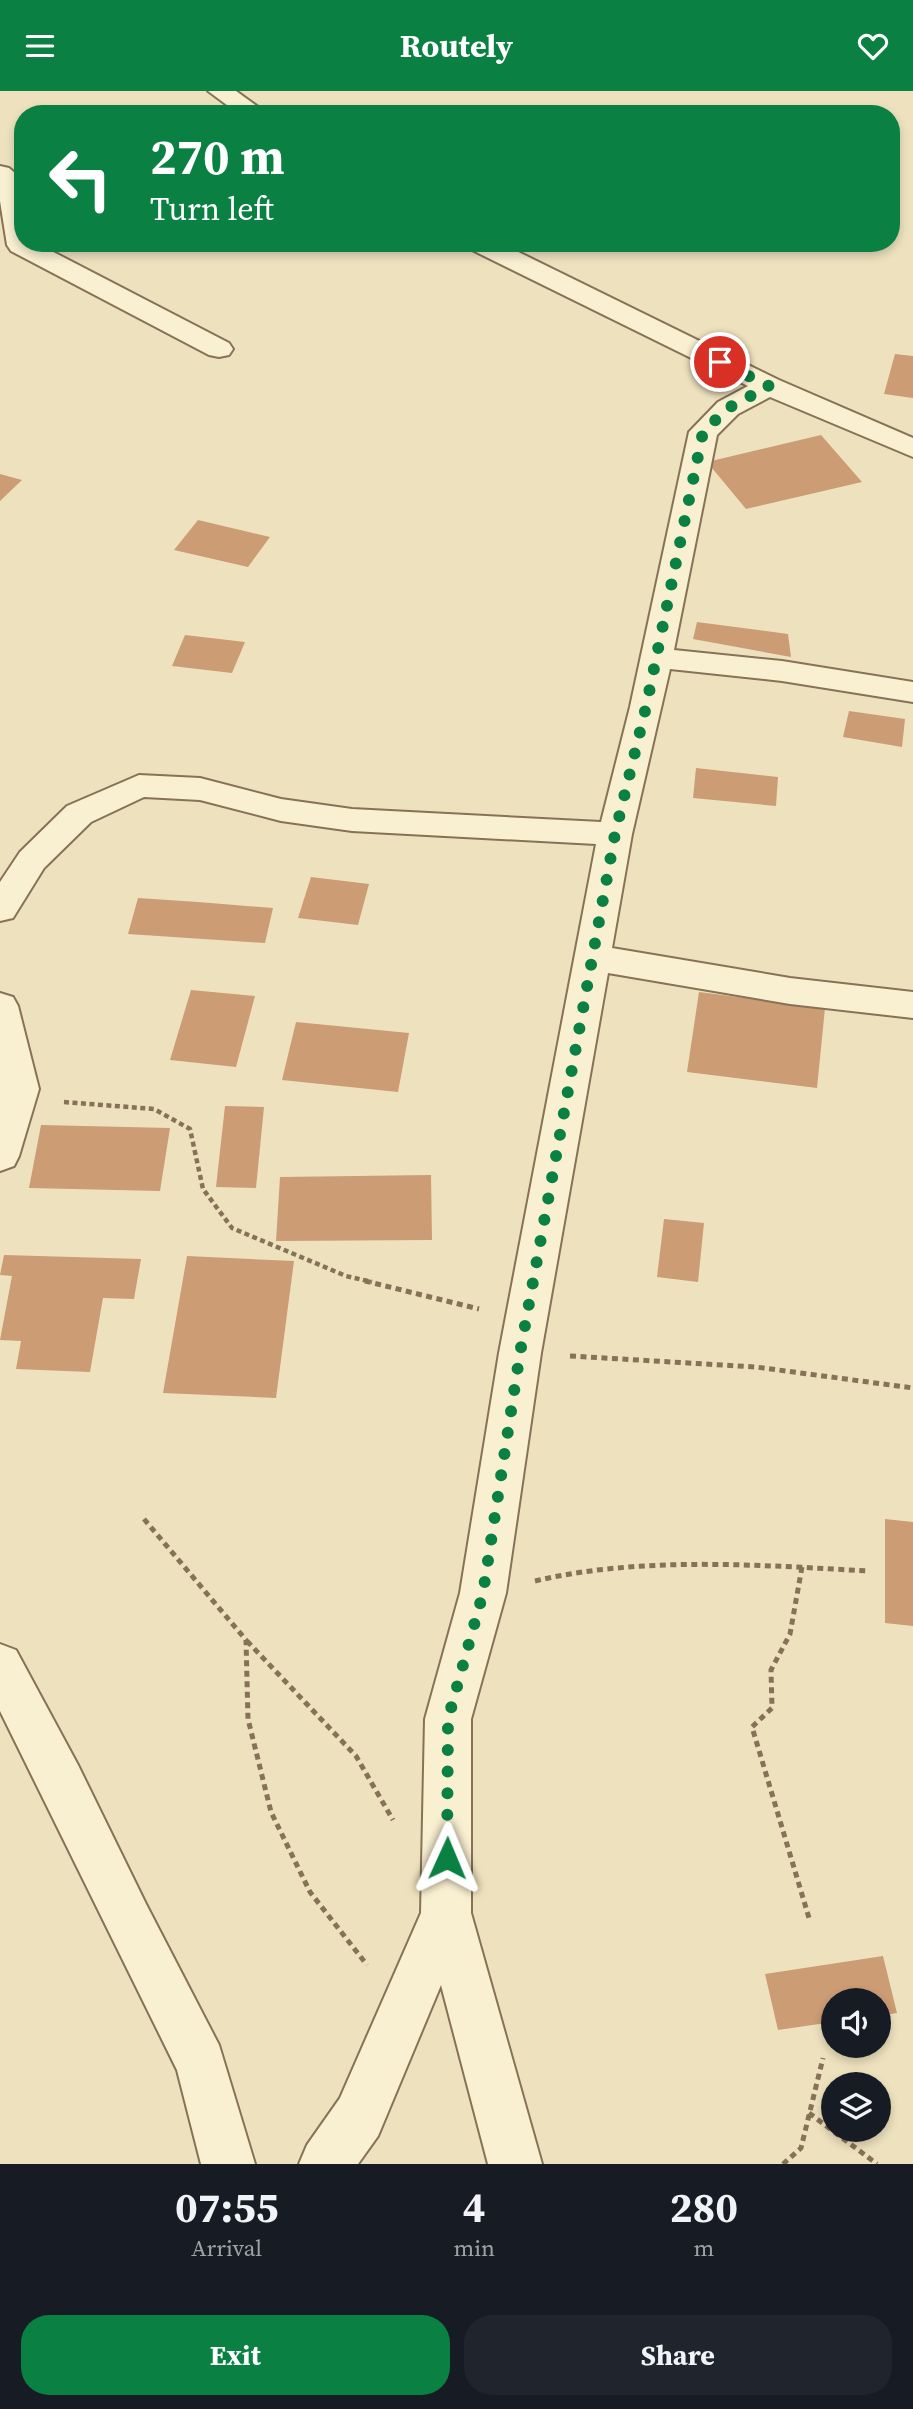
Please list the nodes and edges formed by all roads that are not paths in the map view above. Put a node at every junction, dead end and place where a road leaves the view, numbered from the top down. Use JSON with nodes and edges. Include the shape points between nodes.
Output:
{"nodes":[{"id":1,"x":220,"y":91,"type":"edge"},
{"id":2,"x":242,"y":105,"type":"edge"},
{"id":3,"x":11,"y":176,"type":"edge"},
{"id":4,"x":14,"y":199,"type":"edge"},
{"id":5,"x":33,"y":252,"type":"edge"},
{"id":6,"x":497,"y":252,"type":"edge"},
{"id":7,"x":219,"y":349,"type":"dead end"},
{"id":8,"x":769,"y":386,"type":"junction"},
{"id":9,"x":913,"y":448,"type":"edge"},
{"id":10,"x":655,"y":658,"type":"junction"},
{"id":11,"x":913,"y":692,"type":"edge"},
{"id":12,"x":615,"y":834,"type":"junction"},
{"id":13,"x":1,"y":914,"type":"edge"},
{"id":14,"x":594,"y":958,"type":"junction"},
{"id":15,"x":913,"y":1005,"type":"edge"},
{"id":16,"x":0,"y":1006,"type":"edge"},
{"id":17,"x":0,"y":1156,"type":"edge"},
{"id":18,"x":0,"y":1665,"type":"edge"},
{"id":19,"x":446,"y":1913,"type":"junction"},
{"id":20,"x":228,"y":2164,"type":"edge"},
{"id":21,"x":326,"y":2164,"type":"edge"},
{"id":22,"x":516,"y":2164,"type":"edge"}],
"edges":[{"from":1,"to":2,"type":"street"},
{"from":3,"to":4,"type":"street"},
{"from":5,"to":7,"type":"street"},
{"from":6,"to":8,"type":"street"},
{"from":8,"to":9,"type":"street"},
{"from":8,"to":10,"type":"street","via":[[728,408],[703,432]]},
{"from":10,"to":11,"type":"street","via":[[782,671]]},
{"from":10,"to":12,"type":"street"},
{"from":12,"to":13,"type":"street","via":[[352,820],[281,810],[200,789],[139,786],[79,814],[32,859]]},
{"from":12,"to":14,"type":"street"},
{"from":14,"to":15,"type":"street","via":[[790,991]]},
{"from":14,"to":19,"type":"street","via":[[523,1337],[483,1593],[448,1719]]},
{"from":16,"to":17,"type":"street","via":[[20,1089]]},
{"from":18,"to":20,"type":"street","via":[[201,2063]]},
{"from":19,"to":21,"type":"street","via":[[359,2117]]},
{"from":19,"to":22,"type":"street"}]}
